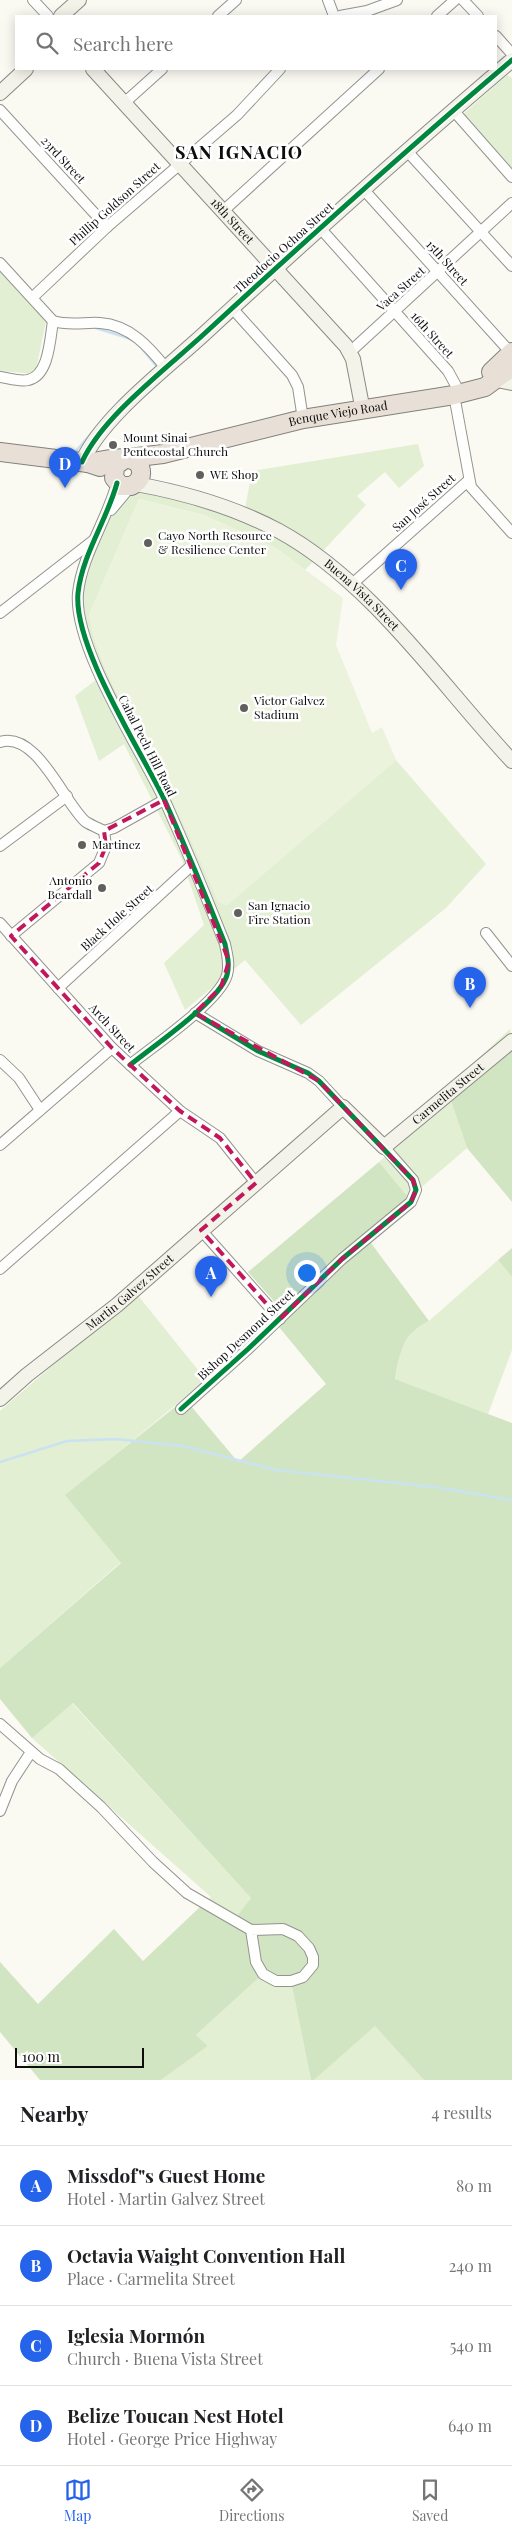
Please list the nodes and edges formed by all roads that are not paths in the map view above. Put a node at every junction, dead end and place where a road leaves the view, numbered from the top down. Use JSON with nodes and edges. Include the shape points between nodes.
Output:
{"nodes":[{"id":1,"x":33,"y":0,"type":"edge"},
{"id":2,"x":79,"y":0,"type":"edge"},
{"id":3,"x":236,"y":0,"type":"edge"},
{"id":4,"x":328,"y":0,"type":"edge"},
{"id":5,"x":397,"y":0,"type":"edge"},
{"id":6,"x":455,"y":0,"type":"edge"},
{"id":7,"x":463,"y":0,"type":"edge"},
{"id":8,"x":47,"y":15,"type":"edge"},
{"id":9,"x":62,"y":15,"type":"edge"},
{"id":10,"x":219,"y":15,"type":"edge"},
{"id":11,"x":334,"y":15,"type":"edge"},
{"id":12,"x":345,"y":15,"type":"edge"},
{"id":13,"x":438,"y":15,"type":"edge"},
{"id":14,"x":477,"y":15,"type":"edge"},
{"id":15,"x":497,"y":37,"type":"edge"},
{"id":16,"x":512,"y":54,"type":"edge"},
{"id":17,"x":512,"y":60,"type":"edge"},
{"id":18,"x":25,"y":70,"type":"edge"},
{"id":19,"x":94,"y":70,"type":"edge"},
{"id":20,"x":161,"y":70,"type":"edge"},
{"id":21,"x":279,"y":70,"type":"edge"},
{"id":22,"x":378,"y":70,"type":"edge"},
{"id":23,"x":0,"y":93,"type":"edge"},
{"id":24,"x":124,"y":104,"type":"junction"},
{"id":25,"x":0,"y":110,"type":"edge"},
{"id":26,"x":453,"y":110,"type":"junction"},
{"id":27,"x":407,"y":151,"type":"junction"},
{"id":28,"x":178,"y":164,"type":"junction"},
{"id":29,"x":512,"y":177,"type":"edge"},
{"id":30,"x":364,"y":190,"type":"junction"},
{"id":31,"x":512,"y":203,"type":"edge"},
{"id":32,"x":222,"y":212,"type":"junction"},
{"id":33,"x":107,"y":227,"type":"junction"},
{"id":34,"x":321,"y":229,"type":"junction"},
{"id":35,"x":481,"y":232,"type":"junction"},
{"id":36,"x":0,"y":263,"type":"edge"},
{"id":37,"x":512,"y":266,"type":"edge"},
{"id":38,"x":276,"y":270,"type":"junction"},
{"id":39,"x":438,"y":272,"type":"junction"},
{"id":40,"x":33,"y":297,"type":"junction"},
{"id":41,"x":232,"y":308,"type":"junction"},
{"id":42,"x":395,"y":311,"type":"junction"},
{"id":43,"x":53,"y":321,"type":"junction"},
{"id":44,"x":350,"y":352,"type":"junction"},
{"id":45,"x":512,"y":358,"type":"edge"},
{"id":46,"x":166,"y":368,"type":"junction"},
{"id":47,"x":0,"y":377,"type":"edge"},
{"id":48,"x":504,"y":381,"type":"edge"},
{"id":49,"x":460,"y":393,"type":"junction"},
{"id":50,"x":363,"y":411,"type":"junction"},
{"id":51,"x":303,"y":419,"type":"junction"},
{"id":52,"x":0,"y":452,"type":"edge"},
{"id":53,"x":163,"y":454,"type":"junction"},
{"id":54,"x":127,"y":458,"type":"junction"},
{"id":55,"x":85,"y":462,"type":"junction"},
{"id":56,"x":130,"y":479,"type":"junction"},
{"id":57,"x":469,"y":480,"type":"junction"},
{"id":58,"x":108,"y":512,"type":"junction"},
{"id":59,"x":512,"y":533,"type":"edge"},
{"id":60,"x":95,"y":540,"type":"junction"},
{"id":61,"x":351,"y":586,"type":"junction"},
{"id":62,"x":0,"y":613,"type":"edge"},
{"id":63,"x":0,"y":742,"type":"edge"},
{"id":64,"x":512,"y":761,"type":"edge"},
{"id":65,"x":67,"y":796,"type":"junction"},
{"id":66,"x":164,"y":800,"type":"junction"},
{"id":67,"x":104,"y":831,"type":"junction"},
{"id":68,"x":0,"y":846,"type":"edge"},
{"id":69,"x":192,"y":866,"type":"junction"},
{"id":70,"x":0,"y":923,"type":"edge"},
{"id":71,"x":486,"y":933,"type":"dead end"},
{"id":72,"x":11,"y":936,"type":"junction"},
{"id":73,"x":512,"y":966,"type":"edge"},
{"id":74,"x":58,"y":988,"type":"junction"},
{"id":75,"x":195,"y":1013,"type":"junction"},
{"id":76,"x":512,"y":1041,"type":"edge"},
{"id":77,"x":112,"y":1048,"type":"junction"},
{"id":78,"x":0,"y":1060,"type":"edge"},
{"id":79,"x":130,"y":1065,"type":"junction"},
{"id":80,"x":343,"y":1107,"type":"junction"},
{"id":81,"x":40,"y":1110,"type":"junction"},
{"id":82,"x":180,"y":1111,"type":"junction"},
{"id":83,"x":0,"y":1145,"type":"edge"},
{"id":84,"x":384,"y":1147,"type":"junction"},
{"id":85,"x":256,"y":1182,"type":"junction"},
{"id":86,"x":201,"y":1230,"type":"junction"},
{"id":87,"x":0,"y":1269,"type":"edge"},
{"id":88,"x":280,"y":1319,"type":"junction"},
{"id":89,"x":0,"y":1399,"type":"edge"},
{"id":90,"x":181,"y":1409,"type":"dead end"},
{"id":91,"x":0,"y":1724,"type":"edge"},
{"id":92,"x":30,"y":1752,"type":"junction"},
{"id":93,"x":0,"y":1812,"type":"edge"},
{"id":94,"x":251,"y":1930,"type":"junction"}],
"edges":[{"from":1,"to":8,"type":"street"},
{"from":2,"to":9,"type":"street"},
{"from":3,"to":10,"type":"street"},
{"from":4,"to":11,"type":"street"},
{"from":5,"to":12,"type":"street"},
{"from":6,"to":13,"type":"street"},
{"from":7,"to":14,"type":"street"},
{"from":15,"to":16,"type":"street"},
{"from":17,"to":26,"type":"street","name":"Theodocio Ochoa Street"},
{"from":18,"to":23,"type":"street"},
{"from":19,"to":24,"type":"street","name":"18th Street"},
{"from":20,"to":24,"type":"street"},
{"from":21,"to":28,"type":"street","name":"Phillip Goldson Street","via":[[237,115]]},
{"from":22,"to":32,"type":"street"},
{"from":24,"to":28,"type":"street","name":"18th Street"},
{"from":25,"to":33,"type":"street","name":"23rd Street"},
{"from":26,"to":27,"type":"street","name":"Theodocio Ochoa Street"},
{"from":26,"to":29,"type":"street"},
{"from":27,"to":30,"type":"street","name":"Theodocio Ochoa Street"},
{"from":27,"to":35,"type":"street"},
{"from":28,"to":32,"type":"street","name":"18th Street"},
{"from":28,"to":33,"type":"street","name":"Phillip Goldson Street"},
{"from":30,"to":34,"type":"street","name":"Theodocio Ochoa Street"},
{"from":30,"to":39,"type":"street","name":"15th Street"},
{"from":31,"to":35,"type":"street","name":"Vaca Street"},
{"from":32,"to":38,"type":"street","name":"18th Street"},
{"from":33,"to":40,"type":"street","name":"Phillip Goldson Street"},
{"from":34,"to":38,"type":"street","name":"Theodocio Ochoa Street"},
{"from":34,"to":42,"type":"street","name":"16th Street"},
{"from":35,"to":37,"type":"street"},
{"from":35,"to":39,"type":"street","name":"Vaca Street"},
{"from":36,"to":40,"type":"street"},
{"from":38,"to":41,"type":"street","name":"Theodocio Ochoa Street"},
{"from":38,"to":44,"type":"street","name":"18th Street"},
{"from":39,"to":42,"type":"street","name":"Vaca Street"},
{"from":39,"to":45,"type":"street","name":"15th Street"},
{"from":40,"to":43,"type":"street"},
{"from":41,"to":46,"type":"street","name":"Theodocio Ochoa Street"},
{"from":41,"to":51,"type":"street","via":[[292,376],[298,387]]},
{"from":42,"to":44,"type":"street","name":"Vaca Street"},
{"from":42,"to":49,"type":"street","name":"16th Street","via":[[448,372]]},
{"from":43,"to":46,"type":"street","via":[[62,324],[100,323],[126,330],[143,341]]},
{"from":43,"to":47,"type":"street","via":[[40,372],[26,381]]},
{"from":44,"to":50,"type":"street","name":"18th Street"},
{"from":45,"to":48,"type":"highway","name":"Benque Viejo Road"},
{"from":45,"to":49,"type":"highway"},
{"from":46,"to":55,"type":"street","name":"Theodocio Ochoa Street","via":[[100,431],[89,445]]},
{"from":48,"to":49,"type":"highway","name":"Benque Viejo Road"},
{"from":49,"to":50,"type":"highway","name":"Benque Viejo Road"},
{"from":49,"to":57,"type":"street"},
{"from":50,"to":51,"type":"highway","name":"Benque Viejo Road"},
{"from":51,"to":53,"type":"highway","name":"Benque Viejo Road"},
{"from":52,"to":55,"type":"highway"},
{"from":53,"to":54,"type":"highway","name":"Benque Viejo Road"},
{"from":53,"to":56,"type":"highway","name":"Benque Viejo Road"},
{"from":54,"to":55,"type":"highway","name":"Benque Viejo Road"},
{"from":54,"to":56,"type":"highway","via":[[137,463]]},
{"from":54,"to":56,"type":"highway","via":[[115,466]]},
{"from":55,"to":56,"type":"highway"},
{"from":56,"to":58,"type":"street","name":"Cahal Pech Hill Road"},
{"from":56,"to":58,"type":"street","name":"Cahal Pech Hill Road"},
{"from":56,"to":61,"type":"street","name":"Buena Vista Street","via":[[221,505],[280,532],[303,546]]},
{"from":57,"to":59,"type":"street","via":[[475,492]]},
{"from":57,"to":61,"type":"street","name":"San José Street"},
{"from":58,"to":60,"type":"street","name":"Cahal Pech Hill Road"},
{"from":60,"to":62,"type":"street"},
{"from":60,"to":66,"type":"street","name":"Cahal Pech Hill Road","via":[[78,594],[84,636]]},
{"from":61,"to":64,"type":"street","name":"Buena Vista Street","via":[[401,635]]},
{"from":63,"to":65,"type":"street","via":[[16,742],[39,758]]},
{"from":65,"to":67,"type":"street","via":[[86,821]]},
{"from":65,"to":68,"type":"street"},
{"from":66,"to":67,"type":"street"},
{"from":66,"to":69,"type":"street","name":"Cahal Pech Hill Road"},
{"from":67,"to":72,"type":"street","via":[[106,846],[98,863]]},
{"from":69,"to":74,"type":"street","name":"Black Hole Street"},
{"from":69,"to":75,"type":"street","name":"Cahal Pech Hill Road","via":[[225,944],[228,961],[227,975],[221,987]]},
{"from":70,"to":72,"type":"street","name":"Arch Street"},
{"from":71,"to":73,"type":"street"},
{"from":72,"to":74,"type":"street","name":"Arch Street"},
{"from":74,"to":77,"type":"street","name":"Arch Street"},
{"from":75,"to":79,"type":"street","name":"Cahal Pech Hill Road"},
{"from":75,"to":80,"type":"street","via":[[258,1051],[308,1073]]},
{"from":76,"to":84,"type":"street","name":"Carmelita Street"},
{"from":77,"to":79,"type":"street","name":"Arch Street"},
{"from":77,"to":81,"type":"street"},
{"from":78,"to":81,"type":"street","via":[[19,1078]]},
{"from":79,"to":82,"type":"street","name":"Arch Street"},
{"from":80,"to":84,"type":"street"},
{"from":80,"to":85,"type":"street","name":"Martin Galvez Street"},
{"from":81,"to":83,"type":"street"},
{"from":82,"to":85,"type":"street","name":"Arch Street","via":[[220,1138]]},
{"from":82,"to":87,"type":"street"},
{"from":84,"to":88,"type":"street","name":"Bishop Desmond Street","via":[[413,1180],[416,1190],[411,1202],[336,1265]]},
{"from":85,"to":86,"type":"street","name":"Martin Galvez Street"},
{"from":86,"to":88,"type":"street"},
{"from":86,"to":89,"type":"street","name":"Martin Galvez Street","via":[[117,1305]]},
{"from":88,"to":90,"type":"street","name":"Bishop Desmond Street"},
{"from":91,"to":92,"type":"street"},
{"from":92,"to":93,"type":"street","via":[[12,1782]]},
{"from":92,"to":94,"type":"street","via":[[59,1769],[187,1893]]},
{"from":94,"to":94,"type":"street","via":[[256,1962],[263,1974],[276,1981],[291,1981],[303,1977],[312,1965],[309,1948],[298,1936],[283,1929]]}]}
